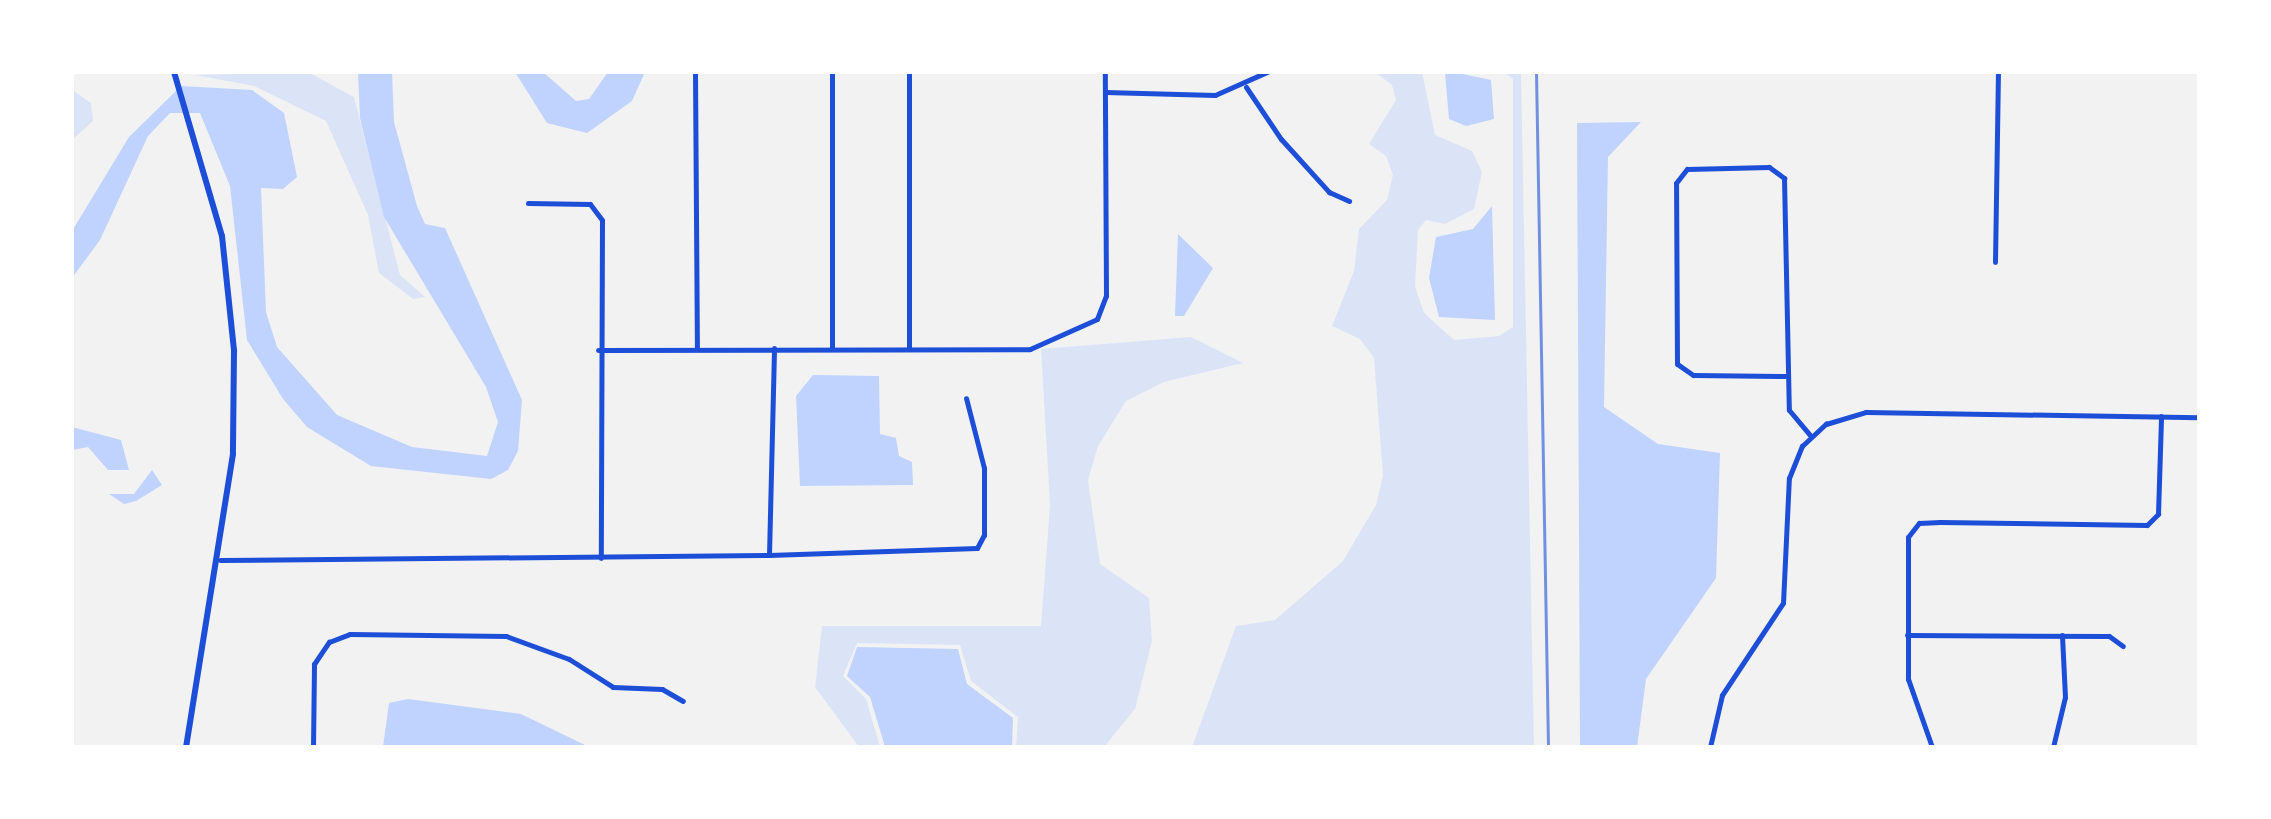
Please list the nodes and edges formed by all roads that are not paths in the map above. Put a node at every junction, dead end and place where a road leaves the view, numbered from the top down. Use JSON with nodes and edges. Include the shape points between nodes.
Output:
{"nodes":[{"id":1,"x":174,"y":72,"type":"edge"},
{"id":2,"x":695,"y":72,"type":"edge"},
{"id":3,"x":832,"y":72,"type":"edge"},
{"id":4,"x":909,"y":72,"type":"edge"},
{"id":5,"x":1105,"y":72,"type":"edge"},
{"id":6,"x":1267,"y":72,"type":"edge"},
{"id":7,"x":1998,"y":72,"type":"edge"},
{"id":8,"x":1246,"y":87,"type":"junction"},
{"id":9,"x":1105,"y":92,"type":"junction"},
{"id":10,"x":1349,"y":201,"type":"dead end"},
{"id":11,"x":528,"y":203,"type":"dead end"},
{"id":12,"x":1995,"y":262,"type":"dead end"},
{"id":13,"x":774,"y":348,"type":"junction"},
{"id":14,"x":832,"y":348,"type":"junction"},
{"id":15,"x":909,"y":348,"type":"junction"},
{"id":16,"x":697,"y":349,"type":"junction"},
{"id":17,"x":598,"y":350,"type":"junction"},
{"id":18,"x":1785,"y":376,"type":"junction"},
{"id":19,"x":966,"y":398,"type":"dead end"},
{"id":20,"x":2161,"y":416,"type":"junction"},
{"id":21,"x":2199,"y":417,"type":"edge"},
{"id":22,"x":1811,"y":436,"type":"junction"},
{"id":23,"x":769,"y":555,"type":"junction"},
{"id":24,"x":601,"y":558,"type":"junction"},
{"id":25,"x":220,"y":560,"type":"junction"},
{"id":26,"x":1907,"y":635,"type":"junction"},
{"id":27,"x":2062,"y":635,"type":"junction"},
{"id":28,"x":2123,"y":646,"type":"dead end"},
{"id":29,"x":683,"y":701,"type":"dead end"},
{"id":30,"x":186,"y":747,"type":"edge"},
{"id":31,"x":313,"y":747,"type":"edge"},
{"id":32,"x":1710,"y":747,"type":"edge"},
{"id":33,"x":1932,"y":747,"type":"edge"},
{"id":34,"x":2053,"y":747,"type":"edge"}],
"edges":[{"from":1,"to":25,"type":"street","via":[[222,236],[234,351],[233,454]]},
{"from":2,"to":16,"type":"street"},
{"from":3,"to":14,"type":"street"},
{"from":4,"to":15,"type":"street"},
{"from":5,"to":9,"type":"street"},
{"from":6,"to":8,"type":"street"},
{"from":7,"to":12,"type":"street"},
{"from":8,"to":9,"type":"street","via":[[1215,95]]},
{"from":8,"to":10,"type":"street","via":[[1281,139],[1329,192]]},
{"from":9,"to":15,"type":"street","via":[[1106,296],[1097,319],[1030,349]]},
{"from":11,"to":17,"type":"street","via":[[590,204],[600,214],[604,343]]},
{"from":13,"to":14,"type":"street"},
{"from":13,"to":16,"type":"street"},
{"from":13,"to":23,"type":"street"},
{"from":14,"to":15,"type":"street"},
{"from":16,"to":17,"type":"street"},
{"from":17,"to":24,"type":"street"},
{"from":18,"to":18,"type":"street","via":[[1784,178],[1769,167],[1687,169],[1676,183],[1677,364],[1693,375]]},
{"from":18,"to":22,"type":"street","via":[[1789,410]]},
{"from":19,"to":23,"type":"street","via":[[984,468],[984,535],[977,548]]},
{"from":20,"to":21,"type":"street"},
{"from":20,"to":22,"type":"street","via":[[1866,412]]},
{"from":20,"to":26,"type":"street","via":[[2158,514],[2147,525],[1919,523],[1908,537]]},
{"from":22,"to":32,"type":"street","via":[[1789,478],[1783,603],[1722,695]]},
{"from":23,"to":24,"type":"street"},
{"from":24,"to":25,"type":"street"},
{"from":25,"to":30,"type":"street"},
{"from":26,"to":27,"type":"street"},
{"from":26,"to":33,"type":"street","via":[[1908,679]]},
{"from":27,"to":28,"type":"street","via":[[2109,636]]},
{"from":27,"to":34,"type":"street","via":[[2065,697]]},
{"from":29,"to":31,"type":"street","via":[[662,689],[613,687],[569,659],[506,636],[350,634],[329,642],[314,664]]}]}
